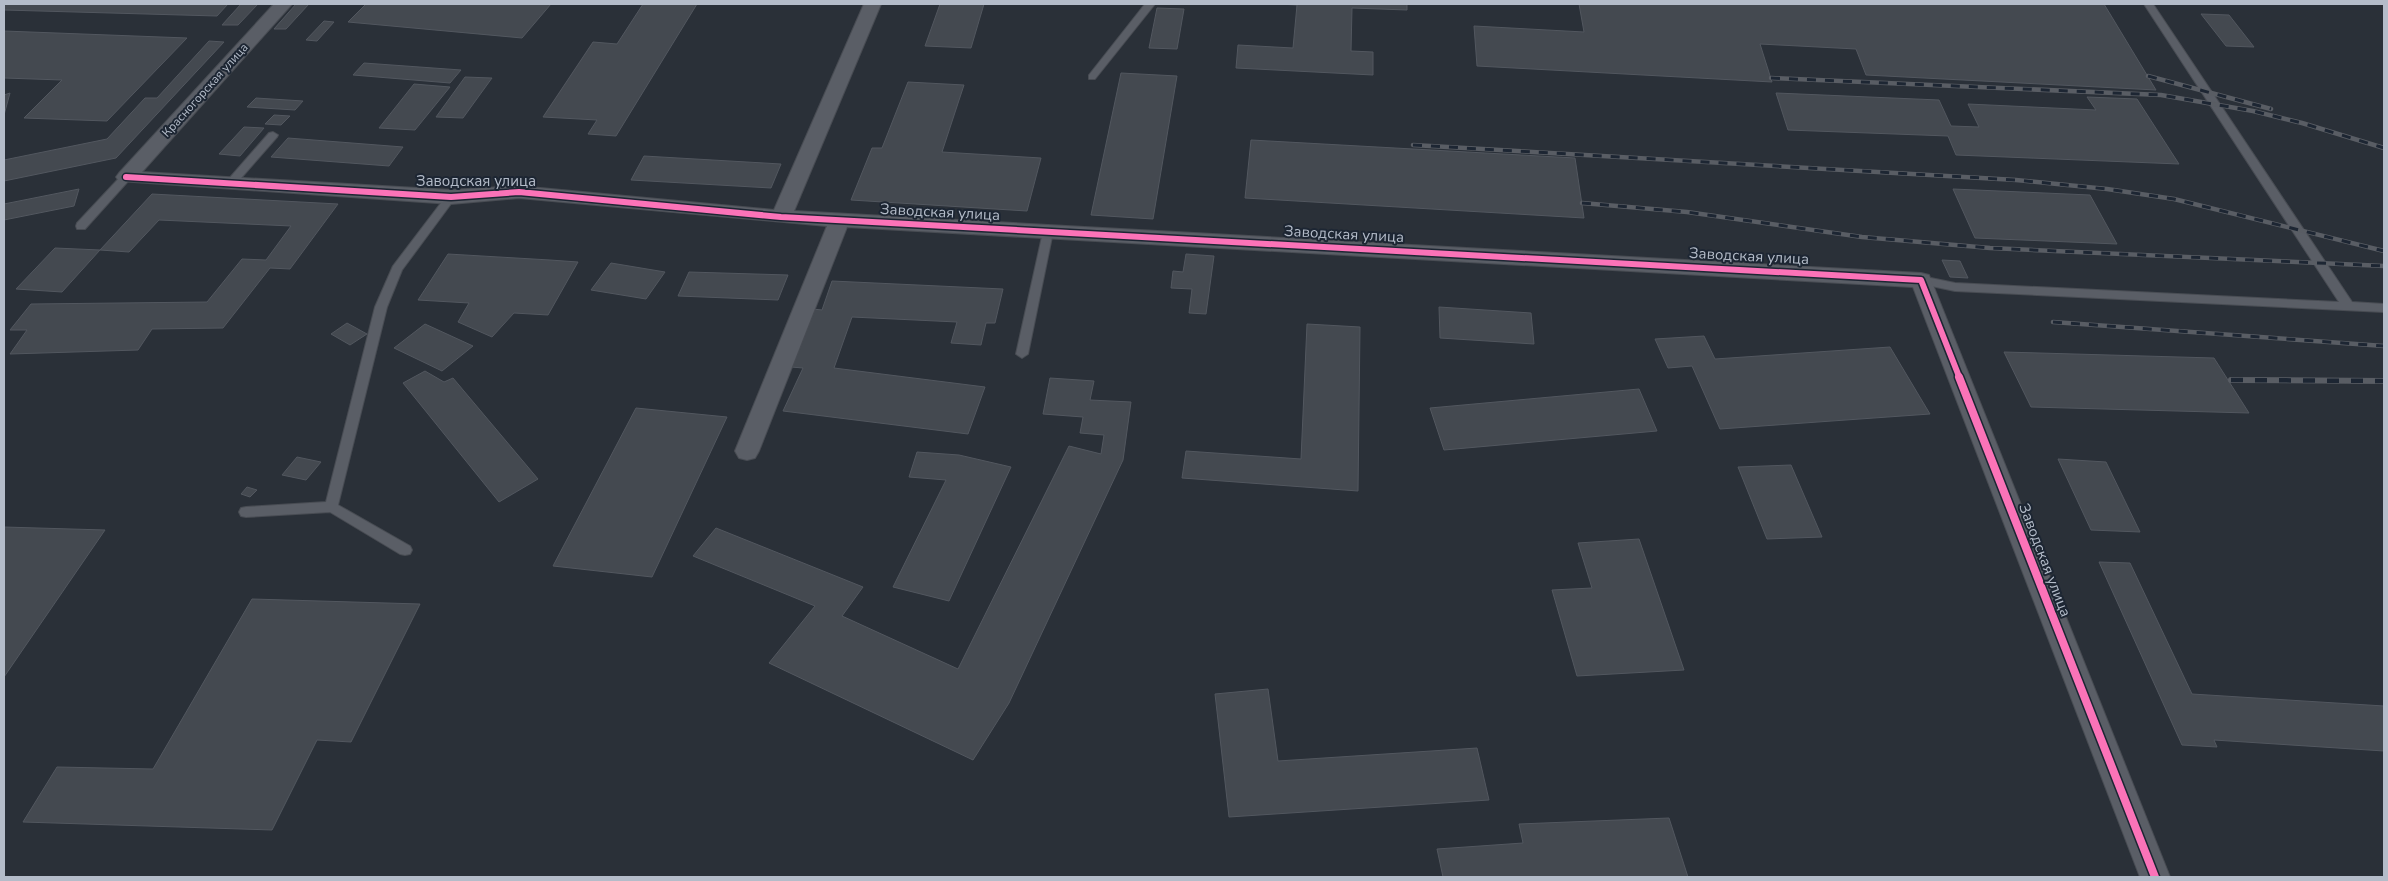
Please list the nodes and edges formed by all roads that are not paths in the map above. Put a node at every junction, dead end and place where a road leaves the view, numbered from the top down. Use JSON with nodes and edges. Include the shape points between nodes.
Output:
{"nodes":[{"id":1,"x":283,"y":4,"type":"edge"},
{"id":2,"x":874,"y":4,"type":"edge"},
{"id":3,"x":1150,"y":4,"type":"edge"},
{"id":4,"x":2149,"y":4,"type":"edge"},
{"id":5,"x":1092,"y":77,"type":"dead end"},
{"id":6,"x":273,"y":135,"type":"dead end"},
{"id":7,"x":126,"y":177,"type":"junction"},
{"id":8,"x":231,"y":183,"type":"junction"},
{"id":9,"x":451,"y":197,"type":"junction"},
{"id":10,"x":781,"y":217,"type":"junction"},
{"id":11,"x":840,"y":220,"type":"junction"},
{"id":12,"x":82,"y":226,"type":"dead end"},
{"id":13,"x":1048,"y":232,"type":"junction"},
{"id":14,"x":1921,"y":280,"type":"junction"},
{"id":15,"x":2348,"y":306,"type":"junction"},
{"id":16,"x":2384,"y":308,"type":"edge"},
{"id":17,"x":1022,"y":354,"type":"dead end"},
{"id":18,"x":747,"y":451,"type":"dead end"},
{"id":19,"x":331,"y":507,"type":"junction"},
{"id":20,"x":246,"y":512,"type":"dead end"},
{"id":21,"x":405,"y":550,"type":"dead end"},
{"id":22,"x":2155,"y":877,"type":"edge"}],
"edges":[{"from":1,"to":7,"type":"street","name":"Красногорская улица"},
{"from":2,"to":10,"type":"street"},
{"from":3,"to":5,"type":"lane"},
{"from":4,"to":15,"type":"lane"},
{"from":6,"to":8,"type":"lane"},
{"from":7,"to":8,"type":"street","name":"Заводская улица"},
{"from":7,"to":12,"type":"lane"},
{"from":8,"to":9,"type":"street","name":"Заводская улица"},
{"from":9,"to":10,"type":"street","name":"Заводская улица","via":[[520,192]]},
{"from":9,"to":19,"type":"lane","via":[[397,269],[381,307]]},
{"from":10,"to":11,"type":"street","name":"Заводская улица"},
{"from":11,"to":13,"type":"street","name":"Заводская улица"},
{"from":11,"to":18,"type":"street"},
{"from":13,"to":14,"type":"street","name":"Заводская улица"},
{"from":13,"to":17,"type":"lane"},
{"from":14,"to":15,"type":"lane","via":[[1956,287]]},
{"from":14,"to":22,"type":"street","name":"Заводская улица"},
{"from":15,"to":16,"type":"lane"},
{"from":19,"to":20,"type":"lane"},
{"from":19,"to":21,"type":"lane"}]}
